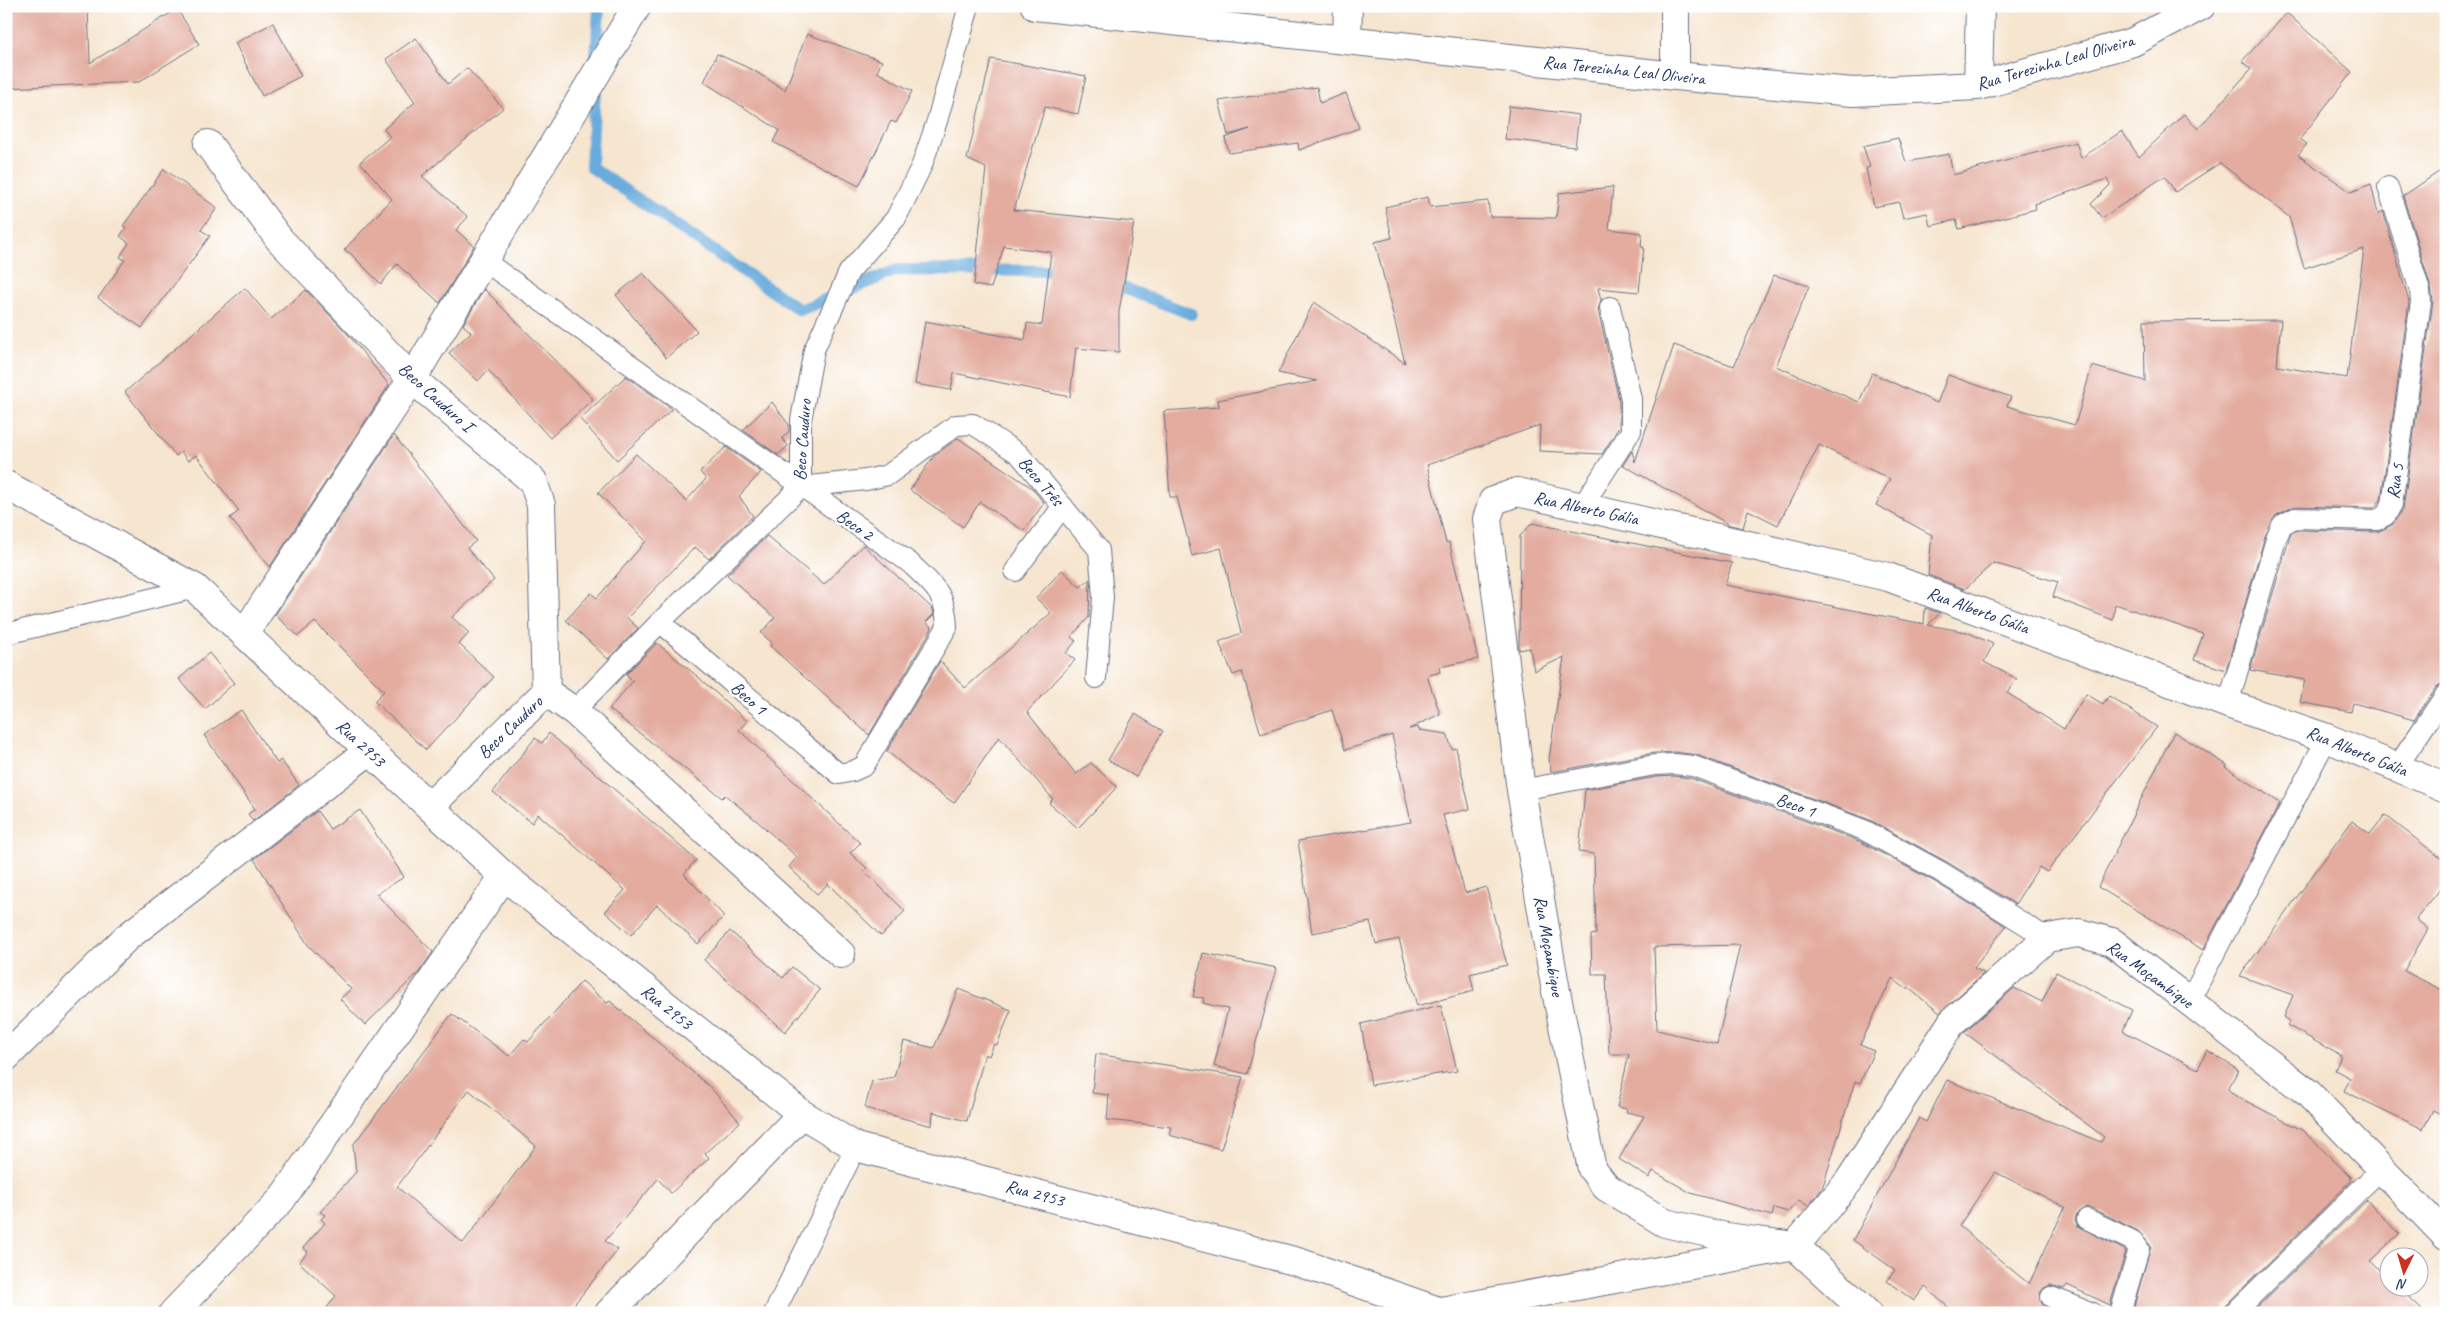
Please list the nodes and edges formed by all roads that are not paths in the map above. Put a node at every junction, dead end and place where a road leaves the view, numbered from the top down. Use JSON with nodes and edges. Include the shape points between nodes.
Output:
{"nodes":[{"id":1,"x":636,"y":6,"type":"edge"},
{"id":2,"x":969,"y":6,"type":"edge"},
{"id":3,"x":1035,"y":6,"type":"edge"},
{"id":4,"x":1348,"y":6,"type":"edge"},
{"id":5,"x":1675,"y":6,"type":"edge"},
{"id":6,"x":1980,"y":6,"type":"edge"},
{"id":7,"x":2201,"y":6,"type":"edge"},
{"id":8,"x":1347,"y":39,"type":"junction"},
{"id":9,"x":1675,"y":76,"type":"junction"},
{"id":10,"x":1978,"y":86,"type":"junction"},
{"id":11,"x":208,"y":144,"type":"dead end"},
{"id":12,"x":2388,"y":187,"type":"dead end"},
{"id":13,"x":483,"y":260,"type":"junction"},
{"id":14,"x":1610,"y":307,"type":"dead end"},
{"id":15,"x":412,"y":378,"type":"junction"},
{"id":16,"x":6,"y":485,"type":"edge"},
{"id":17,"x":801,"y":487,"type":"junction"},
{"id":18,"x":1494,"y":500,"type":"joint"},
{"id":19,"x":1063,"y":506,"type":"junction"},
{"id":20,"x":1580,"y":508,"type":"junction"},
{"id":21,"x":1015,"y":571,"type":"dead end"},
{"id":22,"x":194,"y":588,"type":"junction"},
{"id":23,"x":660,"y":622,"type":"junction"},
{"id":24,"x":6,"y":634,"type":"edge"},
{"id":25,"x":244,"y":634,"type":"junction"},
{"id":26,"x":1096,"y":678,"type":"dead end"},
{"id":27,"x":546,"y":692,"type":"junction"},
{"id":28,"x":2446,"y":694,"type":"edge"},
{"id":29,"x":2228,"y":704,"type":"junction"},
{"id":30,"x":574,"y":711,"type":"junction"},
{"id":31,"x":2327,"y":738,"type":"junction"},
{"id":32,"x":370,"y":751,"type":"junction"},
{"id":33,"x":2397,"y":767,"type":"junction"},
{"id":34,"x":839,"y":774,"type":"joint"},
{"id":35,"x":2446,"y":788,"type":"edge"},
{"id":36,"x":1521,"y":790,"type":"junction"},
{"id":37,"x":430,"y":806,"type":"junction"},
{"id":38,"x":504,"y":876,"type":"junction"},
{"id":39,"x":2047,"y":938,"type":"junction"},
{"id":40,"x":841,"y":954,"type":"dead end"},
{"id":41,"x":2189,"y":1002,"type":"junction"},
{"id":42,"x":6,"y":1057,"type":"edge"},
{"id":43,"x":802,"y":1114,"type":"junction"},
{"id":44,"x":856,"y":1147,"type":"junction"},
{"id":45,"x":2382,"y":1168,"type":"junction"},
{"id":46,"x":2087,"y":1218,"type":"dead end"},
{"id":47,"x":2446,"y":1236,"type":"edge"},
{"id":48,"x":1795,"y":1246,"type":"junction"},
{"id":49,"x":2051,"y":1297,"type":"dead end"},
{"id":50,"x":1442,"y":1312,"type":"edge"},
{"id":51,"x":173,"y":1313,"type":"edge"},
{"id":52,"x":608,"y":1313,"type":"edge"},
{"id":53,"x":774,"y":1313,"type":"edge"},
{"id":54,"x":1867,"y":1313,"type":"edge"},
{"id":55,"x":2093,"y":1313,"type":"edge"},
{"id":56,"x":2120,"y":1313,"type":"edge"},
{"id":57,"x":2234,"y":1313,"type":"edge"}],
"edges":[{"from":1,"to":13,"type":"street"},
{"from":2,"to":17,"type":"lane","name":"Beco Cauduro","via":[[922,165],[896,218],[849,272],[814,350],[801,420]]},
{"from":3,"to":8,"type":"street","name":"Rua Terezinha Leal Oliveira"},
{"from":4,"to":8,"type":"street"},
{"from":5,"to":9,"type":"street"},
{"from":6,"to":10,"type":"street"},
{"from":7,"to":10,"type":"street","name":"Rua Terezinha Leal Oliveira","via":[[2133,42]]},
{"from":8,"to":9,"type":"street","name":"Rua Terezinha Leal Oliveira"},
{"from":9,"to":10,"type":"street","name":"Rua Terezinha Leal Oliveira","via":[[1853,92]]},
{"from":11,"to":15,"type":"street","name":"Beco Cauduro I","via":[[280,240]]},
{"from":12,"to":29,"type":"lane","name":"Rua 5","via":[[2421,302],[2392,504],[2386,515],[2377,520],[2295,518],[2282,525]]},
{"from":13,"to":15,"type":"street"},
{"from":13,"to":17,"type":"lane","name":"Beco 2"},
{"from":14,"to":20,"type":"lane","via":[[1631,400],[1632,418],[1630,431]]},
{"from":15,"to":25,"type":"street"},
{"from":15,"to":27,"type":"street","name":"Beco Cauduro I","via":[[533,481],[538,490]]},
{"from":16,"to":22,"type":"street","name":"Rua 2953"},
{"from":17,"to":19,"type":"lane","name":"Beco Três","via":[[888,475],[956,425],[966,423],[973,424],[1019,454]]},
{"from":17,"to":23,"type":"lane","name":"Beco Cauduro"},
{"from":17,"to":34,"type":"lane","name":"Beco 2","via":[[910,563],[940,593],[946,608],[947,627],[864,766]]},
{"from":18,"to":20,"type":"street","name":"Rua Alberto Gália","via":[[1517,492]]},
{"from":18,"to":36,"type":"street","name":"Rua Moçambique","via":[[1488,519]]},
{"from":19,"to":21,"type":"lane"},
{"from":19,"to":26,"type":"lane","name":"Beco Três","via":[[1099,550],[1103,597]]},
{"from":20,"to":29,"type":"street","name":"Rua Alberto Gália","via":[[1888,577]]},
{"from":22,"to":24,"type":"lane"},
{"from":22,"to":25,"type":"street","name":"Rua 2953"},
{"from":23,"to":30,"type":"lane","name":"Beco Cauduro"},
{"from":23,"to":34,"type":"lane","name":"Beco 1"},
{"from":25,"to":32,"type":"street","name":"Rua 2953"},
{"from":27,"to":30,"type":"street","name":"Beco Cauduro"},
{"from":27,"to":37,"type":"street","name":"Beco Cauduro"},
{"from":28,"to":33,"type":"lane"},
{"from":29,"to":31,"type":"street","name":"Rua Alberto Gália"},
{"from":30,"to":40,"type":"street"},
{"from":31,"to":33,"type":"street","name":"Rua Alberto Gália"},
{"from":31,"to":41,"type":"lane"},
{"from":32,"to":37,"type":"street","name":"Rua 2953"},
{"from":32,"to":42,"type":"street","via":[[126,938]]},
{"from":33,"to":35,"type":"street","name":"Rua Alberto Gália"},
{"from":36,"to":39,"type":"lane","name":"Beco 1","via":[[1655,765],[1693,766],[1864,830],[1941,872]]},
{"from":36,"to":48,"type":"street","name":"Rua Moçambique","via":[[1592,1169],[1606,1187],[1665,1223],[1716,1235]]},
{"from":37,"to":38,"type":"street","name":"Rua 2953"},
{"from":38,"to":43,"type":"street","name":"Rua 2953"},
{"from":38,"to":51,"type":"street","via":[[281,1200]]},
{"from":39,"to":41,"type":"street","name":"Rua Moçambique","via":[[2079,933],[2112,942]]},
{"from":39,"to":48,"type":"street","via":[[1952,1022],[1849,1181]]},
{"from":41,"to":45,"type":"street","name":"Rua Moçambique","via":[[2308,1093]]},
{"from":43,"to":44,"type":"street","name":"Rua 2953"},
{"from":43,"to":52,"type":"street"},
{"from":44,"to":50,"type":"street","name":"Rua 2953","via":[[1298,1262]]},
{"from":44,"to":53,"type":"lane"},
{"from":45,"to":47,"type":"street","name":"Rua Moçambique"},
{"from":45,"to":57,"type":"lane"},
{"from":46,"to":56,"type":"lane","via":[[2133,1241],[2138,1249]]},
{"from":48,"to":50,"type":"street"},
{"from":48,"to":54,"type":"street"},
{"from":49,"to":55,"type":"lane"}]}
